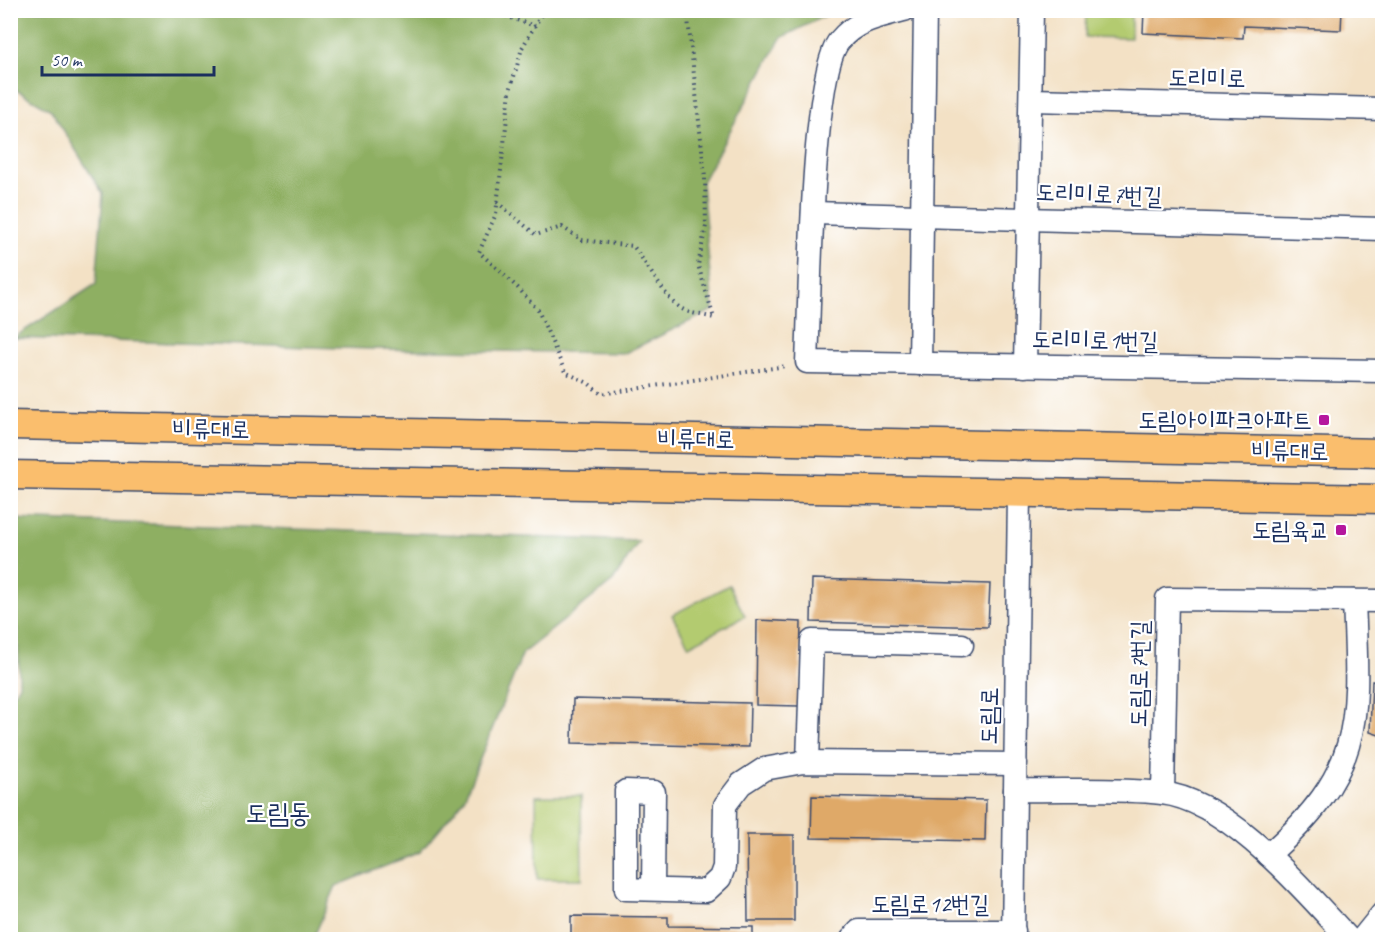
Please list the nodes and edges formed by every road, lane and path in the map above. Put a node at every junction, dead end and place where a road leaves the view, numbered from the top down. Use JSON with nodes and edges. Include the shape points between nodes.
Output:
{"nodes":[{"id":1,"x":496,"y":10,"type":"edge"},
{"id":2,"x":544,"y":10,"type":"edge"},
{"id":3,"x":687,"y":10,"type":"edge"},
{"id":4,"x":904,"y":10,"type":"edge"},
{"id":5,"x":925,"y":10,"type":"edge"},
{"id":6,"x":1032,"y":10,"type":"edge"},
{"id":7,"x":535,"y":26,"type":"junction"},
{"id":8,"x":1031,"y":100,"type":"junction"},
{"id":9,"x":1383,"y":109,"type":"edge"},
{"id":10,"x":497,"y":202,"type":"junction"},
{"id":11,"x":813,"y":213,"type":"junction"},
{"id":12,"x":922,"y":216,"type":"junction"},
{"id":13,"x":1028,"y":219,"type":"junction"},
{"id":14,"x":1383,"y":229,"type":"edge"},
{"id":15,"x":807,"y":362,"type":"junction"},
{"id":16,"x":920,"y":364,"type":"junction"},
{"id":17,"x":1025,"y":366,"type":"junction"},
{"id":18,"x":1383,"y":371,"type":"edge"},
{"id":19,"x":10,"y":425,"type":"edge"},
{"id":20,"x":1383,"y":453,"type":"edge"},
{"id":21,"x":10,"y":475,"type":"edge"},
{"id":22,"x":1019,"y":493,"type":"junction"},
{"id":23,"x":1383,"y":499,"type":"edge"},
{"id":24,"x":1354,"y":601,"type":"junction"},
{"id":25,"x":1383,"y":601,"type":"edge"},
{"id":26,"x":962,"y":645,"type":"dead end"},
{"id":27,"x":808,"y":762,"type":"junction"},
{"id":28,"x":1016,"y":764,"type":"junction"},
{"id":29,"x":1015,"y":790,"type":"junction"},
{"id":30,"x":1163,"y":794,"type":"junction"},
{"id":31,"x":1268,"y":855,"type":"junction"},
{"id":32,"x":653,"y":890,"type":"dead end"},
{"id":33,"x":1383,"y":914,"type":"edge"},
{"id":34,"x":1013,"y":935,"type":"edge"},
{"id":35,"x":851,"y":939,"type":"edge"},
{"id":36,"x":1350,"y":939,"type":"edge"},
{"id":37,"x":1361,"y":939,"type":"edge"}],
"edges":[{"from":1,"to":7,"type":"path"},
{"from":2,"to":7,"type":"path"},
{"from":3,"to":10,"type":"path","via":[[705,177],[706,226],[698,265],[714,318],[681,309],[657,283],[633,246],[582,240],[562,227],[536,235]]},
{"from":4,"to":11,"type":"street","via":[[857,23],[838,42],[824,85]]},
{"from":5,"to":12,"type":"street"},
{"from":6,"to":8,"type":"street"},
{"from":7,"to":10,"type":"path","via":[[522,48],[510,91]]},
{"from":8,"to":9,"type":"street","name":"도리미로"},
{"from":8,"to":13,"type":"street"},
{"from":10,"to":15,"type":"path","via":[[496,214],[479,252],[538,310],[565,372],[601,394]]},
{"from":11,"to":12,"type":"street","name":"도리미로7번길"},
{"from":11,"to":15,"type":"street"},
{"from":12,"to":13,"type":"street","name":"도리미로7번길"},
{"from":12,"to":16,"type":"street"},
{"from":13,"to":14,"type":"street","name":"도리미로7번길"},
{"from":13,"to":17,"type":"street"},
{"from":15,"to":16,"type":"street","name":"도리미로1번길"},
{"from":16,"to":17,"type":"street","name":"도리미로1번길"},
{"from":17,"to":18,"type":"street","name":"도리미로1번길"},
{"from":19,"to":20,"type":"main road","name":"비류대로"},
{"from":21,"to":22,"type":"main road","name":"비류대로"},
{"from":22,"to":23,"type":"main road","name":"비류대로"},
{"from":22,"to":28,"type":"street","name":"도림로"},
{"from":24,"to":25,"type":"street","name":"도림로7번길"},
{"from":24,"to":30,"type":"street","name":"도림로7번길","via":[[1167,599]]},
{"from":24,"to":31,"type":"street","via":[[1358,683],[1350,745],[1315,810]]},
{"from":26,"to":27,"type":"street","via":[[812,641]]},
{"from":27,"to":28,"type":"street","via":[[844,757]]},
{"from":27,"to":32,"type":"street","via":[[764,769],[741,784],[725,805],[724,867],[710,888]]},
{"from":28,"to":29,"type":"street","name":"도림로"},
{"from":29,"to":30,"type":"street"},
{"from":29,"to":34,"type":"street","name":"도림로"},
{"from":30,"to":31,"type":"street","via":[[1210,810]]},
{"from":31,"to":36,"type":"street"},
{"from":33,"to":37,"type":"street"},
{"from":34,"to":35,"type":"street","name":"도림로12번길","via":[[859,931]]}]}
